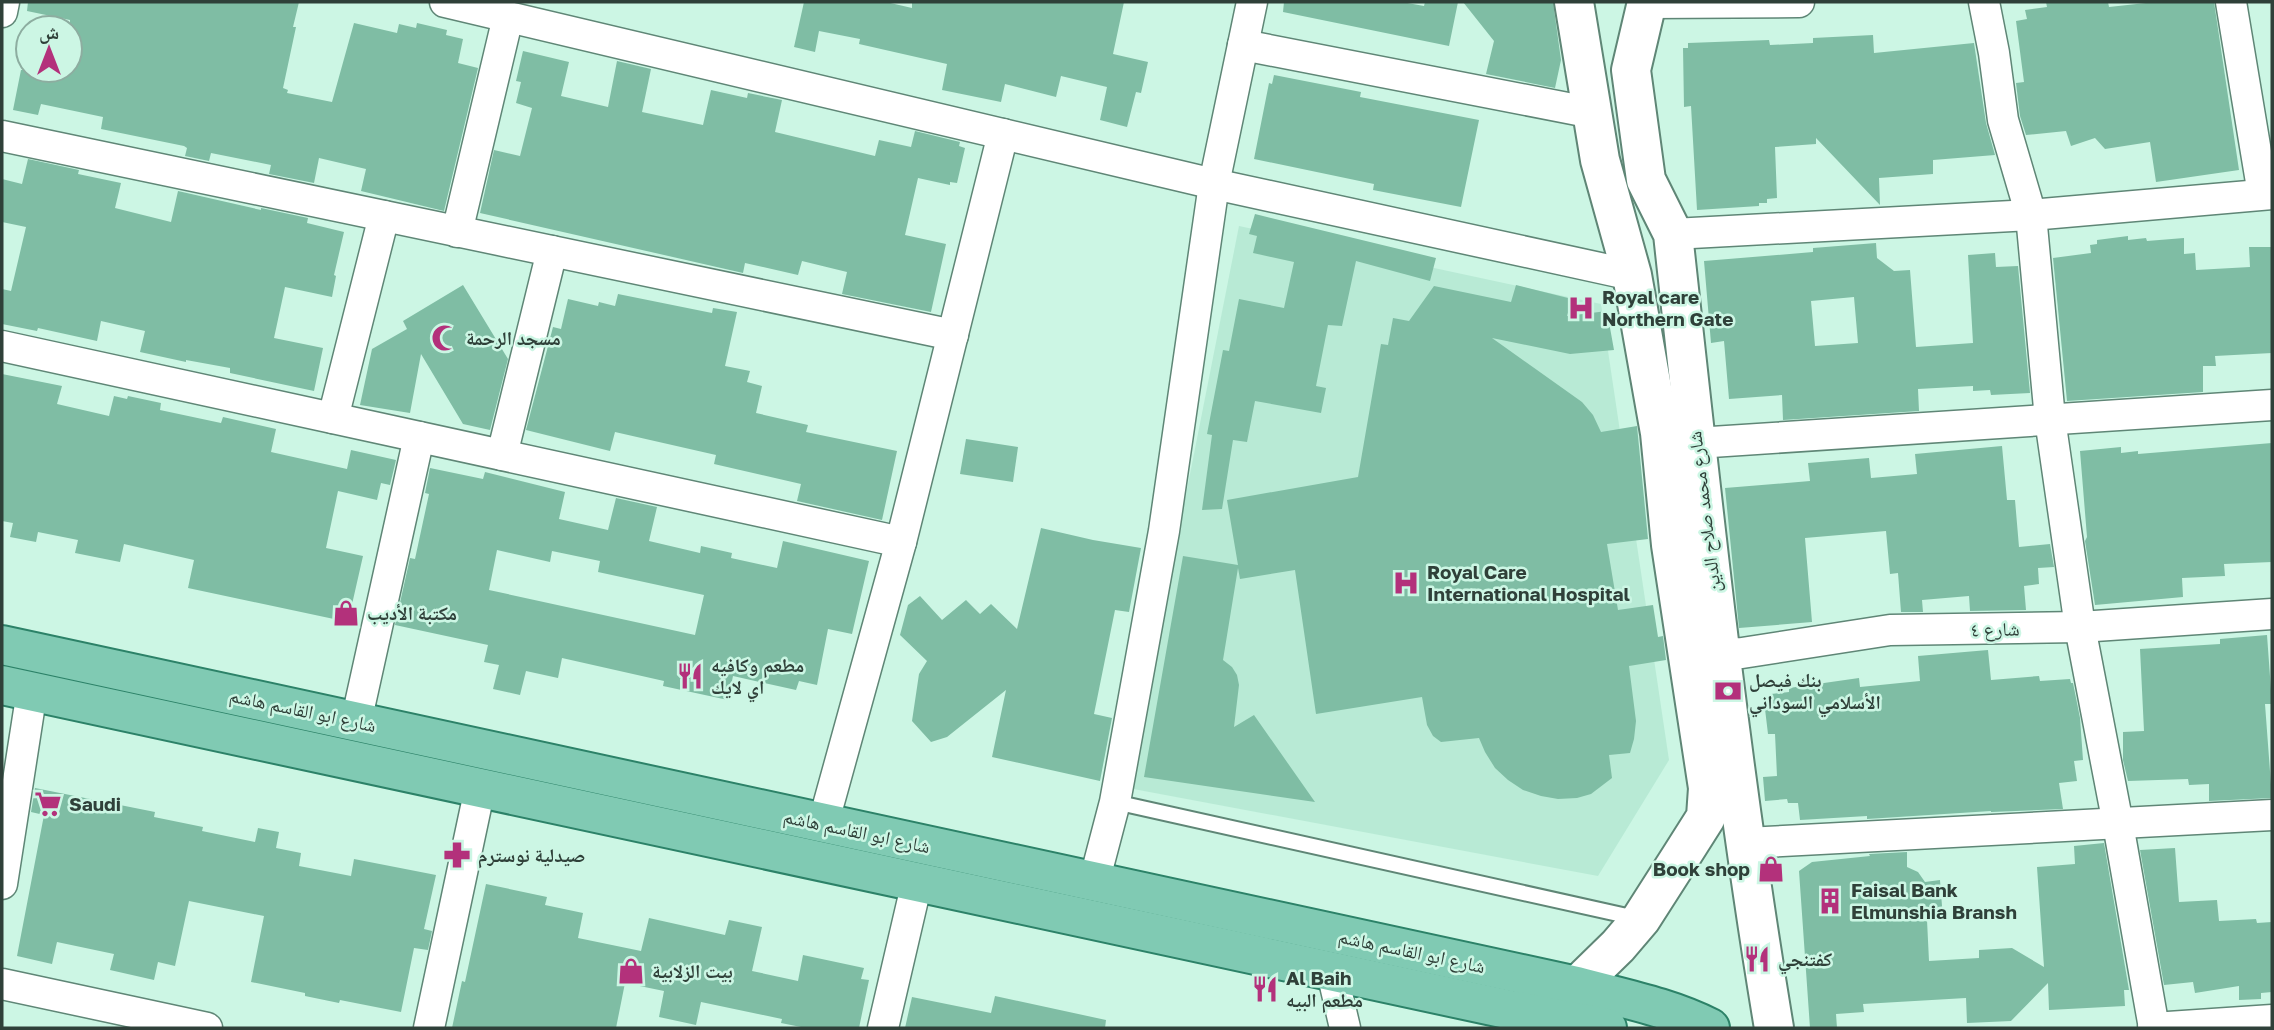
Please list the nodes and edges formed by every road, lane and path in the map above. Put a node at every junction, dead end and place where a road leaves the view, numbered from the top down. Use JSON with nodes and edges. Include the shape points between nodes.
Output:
{"nodes":[{"id":1,"x":4,"y":2,"type":"edge"},
{"id":2,"x":445,"y":2,"type":"edge"},
{"id":3,"x":1252,"y":2,"type":"edge"},
{"id":4,"x":1574,"y":2,"type":"edge"},
{"id":5,"x":1648,"y":2,"type":"edge"},
{"id":6,"x":1799,"y":2,"type":"edge"},
{"id":7,"x":1984,"y":2,"type":"edge"},
{"id":8,"x":2231,"y":2,"type":"edge"},
{"id":9,"x":2,"y":12,"type":"edge"},
{"id":10,"x":508,"y":17,"type":"junction"},
{"id":11,"x":1243,"y":45,"type":"junction"},
{"id":12,"x":1593,"y":113,"type":"junction"},
{"id":13,"x":1003,"y":134,"type":"junction"},
{"id":14,"x":2,"y":136,"type":"edge"},
{"id":15,"x":1214,"y":184,"type":"junction"},
{"id":16,"x":2268,"y":194,"type":"edge"},
{"id":17,"x":2031,"y":215,"type":"junction"},
{"id":18,"x":384,"y":216,"type":"junction"},
{"id":19,"x":457,"y":232,"type":"junction"},
{"id":20,"x":1673,"y":234,"type":"junction"},
{"id":21,"x":552,"y":251,"type":"junction"},
{"id":22,"x":1632,"y":275,"type":"junction"},
{"id":23,"x":953,"y":335,"type":"junction"},
{"id":24,"x":2,"y":346,"type":"edge"},
{"id":25,"x":2272,"y":405,"type":"edge"},
{"id":26,"x":333,"y":418,"type":"junction"},
{"id":27,"x":2050,"y":419,"type":"junction"},
{"id":28,"x":419,"y":437,"type":"junction"},
{"id":29,"x":1696,"y":443,"type":"junction"},
{"id":30,"x":502,"y":455,"type":"junction"},
{"id":31,"x":901,"y":542,"type":"junction"},
{"id":32,"x":2272,"y":614,"type":"edge"},
{"id":33,"x":2080,"y":627,"type":"junction"},
{"id":34,"x":2,"y":645,"type":"edge"},
{"id":35,"x":1720,"y":654,"type":"junction"},
{"id":36,"x":17,"y":688,"type":"edge"},
{"id":37,"x":356,"y":722,"type":"junction"},
{"id":38,"x":480,"y":788,"type":"junction"},
{"id":39,"x":1115,"y":802,"type":"junction"},
{"id":40,"x":2272,"y":815,"type":"edge"},
{"id":41,"x":823,"y":824,"type":"junction"},
{"id":42,"x":2118,"y":824,"type":"junction"},
{"id":43,"x":1745,"y":843,"type":"junction"},
{"id":44,"x":916,"y":882,"type":"junction"},
{"id":45,"x":1094,"y":882,"type":"junction"},
{"id":46,"x":2,"y":884,"type":"edge"},
{"id":47,"x":1640,"y":919,"type":"junction"},
{"id":48,"x":1332,"y":972,"type":"junction"},
{"id":49,"x":2,"y":984,"type":"edge"},
{"id":50,"x":1577,"y":986,"type":"junction"},
{"id":51,"x":1512,"y":1019,"type":"edge"},
{"id":52,"x":2272,"y":1020,"type":"edge"},
{"id":53,"x":202,"y":1028,"type":"edge"},
{"id":54,"x":429,"y":1028,"type":"edge"},
{"id":55,"x":883,"y":1028,"type":"edge"},
{"id":56,"x":1345,"y":1028,"type":"edge"},
{"id":57,"x":1607,"y":1028,"type":"edge"},
{"id":58,"x":1710,"y":1028,"type":"edge"},
{"id":59,"x":1774,"y":1028,"type":"edge"},
{"id":60,"x":2154,"y":1028,"type":"edge"}],
"edges":[{"from":1,"to":9,"type":"street"},
{"from":2,"to":10,"type":"street"},
{"from":3,"to":11,"type":"street"},
{"from":4,"to":12,"type":"main road","name":"شارع محمد صلاح الدين"},
{"from":5,"to":6,"type":"street"},
{"from":5,"to":20,"type":"main road","name":"شارع محمد صلاح الدين","via":[[1631,70],[1646,180]]},
{"from":7,"to":17,"type":"street","via":[[2003,121]]},
{"from":8,"to":16,"type":"street"},
{"from":10,"to":13,"type":"street"},
{"from":10,"to":19,"type":"street"},
{"from":11,"to":12,"type":"street"},
{"from":11,"to":15,"type":"street"},
{"from":12,"to":22,"type":"main road","name":"شارع محمد صلاح الدين","via":[[1600,160]]},
{"from":13,"to":15,"type":"street"},
{"from":13,"to":23,"type":"street"},
{"from":14,"to":18,"type":"street"},
{"from":15,"to":22,"type":"street"},
{"from":15,"to":39,"type":"street","via":[[1164,531]]},
{"from":16,"to":17,"type":"street"},
{"from":17,"to":20,"type":"street"},
{"from":17,"to":27,"type":"street"},
{"from":18,"to":19,"type":"street"},
{"from":18,"to":26,"type":"street"},
{"from":19,"to":21,"type":"street"},
{"from":20,"to":29,"type":"main road","name":"شارع محمد صلاح الدين"},
{"from":21,"to":23,"type":"street"},
{"from":21,"to":30,"type":"street"},
{"from":22,"to":47,"type":"main road","name":"شارع محمد صلاح الدين","via":[[1660,433],[1671,545],[1708,788],[1706,817]]},
{"from":23,"to":31,"type":"street"},
{"from":24,"to":26,"type":"street"},
{"from":25,"to":27,"type":"street"},
{"from":26,"to":28,"type":"street"},
{"from":27,"to":29,"type":"street"},
{"from":27,"to":33,"type":"street"},
{"from":28,"to":30,"type":"street"},
{"from":28,"to":37,"type":"street"},
{"from":29,"to":35,"type":"main road","name":"شارع محمد صلاح الدين"},
{"from":30,"to":31,"type":"street"},
{"from":31,"to":41,"type":"street"},
{"from":32,"to":33,"type":"street","name":"شارع ٤"},
{"from":33,"to":35,"type":"street","name":"شارع ٤","via":[[1891,630]]},
{"from":33,"to":42,"type":"street"},
{"from":34,"to":37,"type":"main road","name":"شارع ابو القاسم هاشم"},
{"from":35,"to":43,"type":"main road","name":"شارع محمد صلاح الدين"},
{"from":36,"to":38,"type":"main road","name":"شارع ابو القاسم هاشم"},
{"from":36,"to":46,"type":"street"},
{"from":37,"to":41,"type":"main road","name":"شارع ابو القاسم هاشم"},
{"from":38,"to":44,"type":"main road","name":"شارع ابو القاسم هاشم"},
{"from":38,"to":54,"type":"street"},
{"from":39,"to":45,"type":"street"},
{"from":39,"to":47,"type":"lane"},
{"from":40,"to":42,"type":"street"},
{"from":41,"to":45,"type":"main road","name":"شارع ابو القاسم هاشم"},
{"from":42,"to":43,"type":"street"},
{"from":42,"to":60,"type":"street"},
{"from":43,"to":59,"type":"main road","name":"شارع محمد صلاح الدين"},
{"from":44,"to":48,"type":"main road","name":"شارع ابو القاسم هاشم"},
{"from":44,"to":55,"type":"street"},
{"from":45,"to":50,"type":"main road","name":"شارع ابو القاسم هاشم"},
{"from":47,"to":50,"type":"main road","name":"شارع محمد صلاح الدين"},
{"from":48,"to":51,"type":"main road","name":"شارع ابو القاسم هاشم"},
{"from":48,"to":56,"type":"street"},
{"from":49,"to":53,"type":"street"},
{"from":50,"to":58,"type":"main road","name":"شارع ابو القاسم هاشم"},
{"from":51,"to":57,"type":"main road","name":"شارع ابو القاسم هاشم"},
{"from":52,"to":60,"type":"street"}]}
